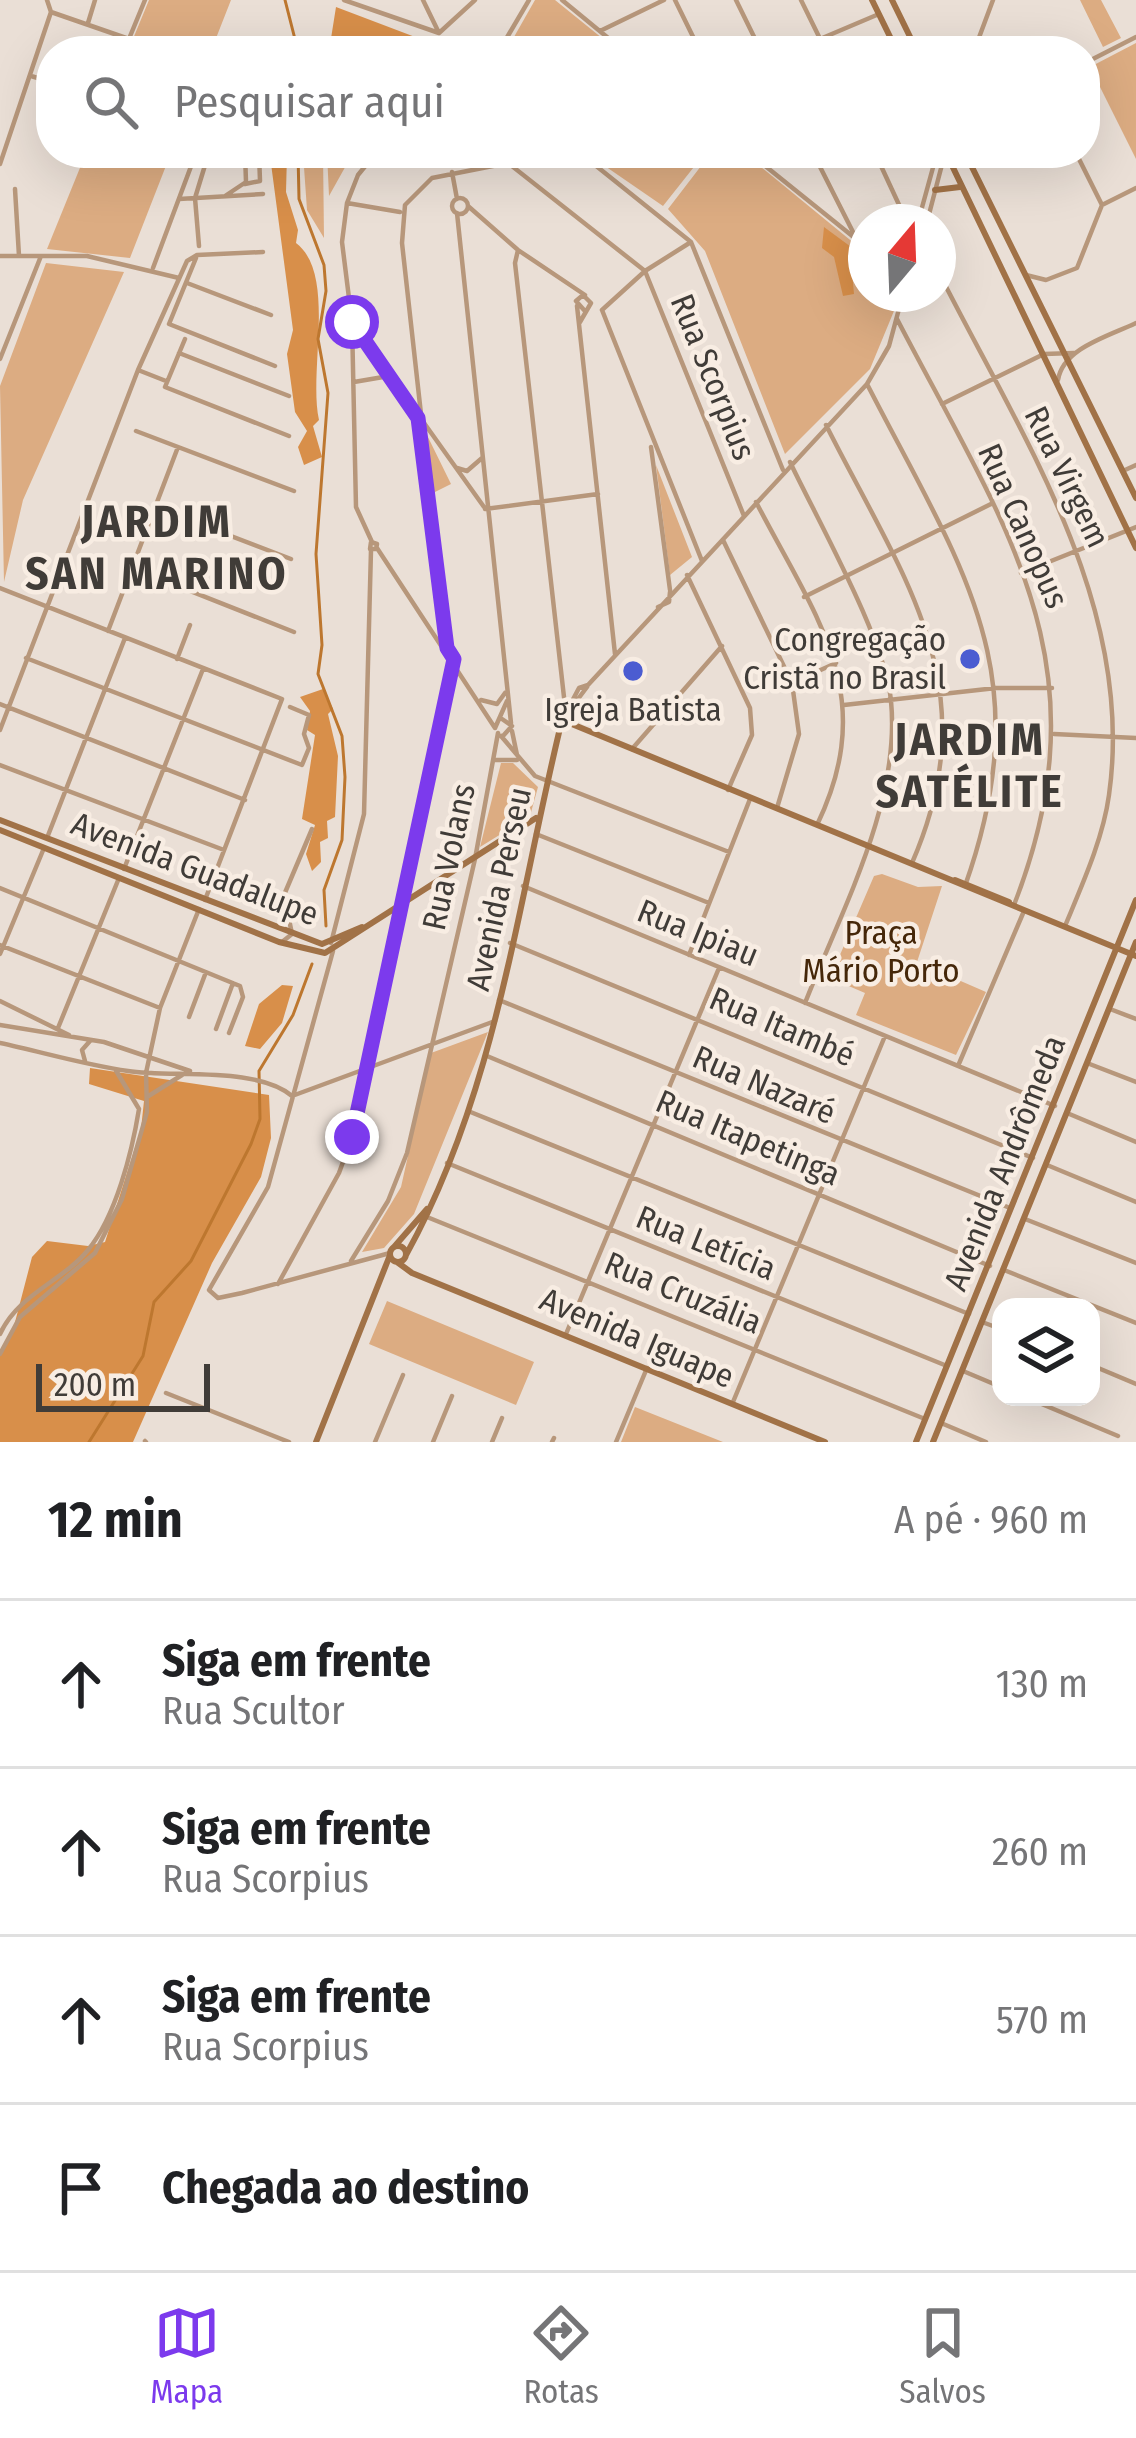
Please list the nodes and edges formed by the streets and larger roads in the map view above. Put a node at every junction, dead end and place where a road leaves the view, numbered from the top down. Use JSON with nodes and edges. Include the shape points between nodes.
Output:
{"nodes":[{"id":1,"x":47,"y":0,"type":"edge"},
{"id":2,"x":95,"y":0,"type":"edge"},
{"id":3,"x":145,"y":0,"type":"edge"},
{"id":4,"x":423,"y":0,"type":"edge"},
{"id":5,"x":475,"y":0,"type":"edge"},
{"id":6,"x":529,"y":0,"type":"edge"},
{"id":7,"x":562,"y":0,"type":"edge"},
{"id":8,"x":664,"y":0,"type":"edge"},
{"id":9,"x":675,"y":0,"type":"edge"},
{"id":10,"x":736,"y":0,"type":"edge"},
{"id":11,"x":801,"y":0,"type":"edge"},
{"id":12,"x":872,"y":0,"type":"edge"},
{"id":13,"x":892,"y":0,"type":"edge"},
{"id":14,"x":993,"y":0,"type":"edge"},
{"id":15,"x":347,"y":1,"type":"edge"},
{"id":16,"x":51,"y":12,"type":"junction"},
{"id":17,"x":879,"y":14,"type":"junction"},
{"id":18,"x":87,"y":25,"type":"junction"},
{"id":19,"x":600,"y":32,"type":"junction"},
{"id":20,"x":439,"y":33,"type":"junction"},
{"id":21,"x":44,"y":36,"type":"edge"},
{"id":22,"x":120,"y":36,"type":"edge"},
{"id":23,"x":130,"y":36,"type":"edge"},
{"id":24,"x":508,"y":36,"type":"edge"},
{"id":25,"x":605,"y":36,"type":"edge"},
{"id":26,"x":693,"y":36,"type":"edge"},
{"id":27,"x":754,"y":36,"type":"edge"},
{"id":28,"x":819,"y":36,"type":"edge"},
{"id":29,"x":827,"y":36,"type":"edge"},
{"id":30,"x":891,"y":36,"type":"edge"},
{"id":31,"x":910,"y":36,"type":"edge"},
{"id":32,"x":982,"y":36,"type":"edge"},
{"id":33,"x":1136,"y":37,"type":"edge"},
{"id":34,"x":1100,"y":55,"type":"edge"},
{"id":35,"x":36,"y":63,"type":"edge"},
{"id":36,"x":32,"y":76,"type":"junction"},
{"id":37,"x":36,"y":77,"type":"edge"},
{"id":38,"x":0,"y":164,"type":"edge"},
{"id":39,"x":190,"y":168,"type":"edge"},
{"id":40,"x":204,"y":168,"type":"edge"},
{"id":41,"x":245,"y":168,"type":"edge"},
{"id":42,"x":260,"y":168,"type":"edge"},
{"id":43,"x":364,"y":168,"type":"edge"},
{"id":44,"x":477,"y":168,"type":"edge"},
{"id":45,"x":514,"y":168,"type":"edge"},
{"id":46,"x":599,"y":168,"type":"edge"},
{"id":47,"x":769,"y":168,"type":"edge"},
{"id":48,"x":820,"y":168,"type":"edge"},
{"id":49,"x":882,"y":168,"type":"edge"},
{"id":50,"x":937,"y":168,"type":"edge"},
{"id":51,"x":940,"y":168,"type":"edge"},
{"id":52,"x":952,"y":168,"type":"edge"},
{"id":53,"x":972,"y":168,"type":"edge"},
{"id":54,"x":1084,"y":168,"type":"edge"},
{"id":55,"x":452,"y":172,"type":"junction"},
{"id":56,"x":245,"y":184,"type":"junction"},
{"id":57,"x":1136,"y":188,"type":"edge"},
{"id":58,"x":15,"y":189,"type":"dead end"},
{"id":59,"x":964,"y":189,"type":"junction"},
{"id":60,"x":935,"y":190,"type":"junction"},
{"id":61,"x":263,"y":194,"type":"dead end"},
{"id":62,"x":225,"y":196,"type":"junction"},
{"id":63,"x":834,"y":196,"type":"junction"},
{"id":64,"x":195,"y":198,"type":"junction"},
{"id":65,"x":179,"y":199,"type":"junction"},
{"id":66,"x":457,"y":199,"type":"junction"},
{"id":67,"x":347,"y":203,"type":"junction"},
{"id":68,"x":899,"y":204,"type":"edge"},
{"id":69,"x":924,"y":204,"type":"edge"},
{"id":70,"x":931,"y":204,"type":"edge"},
{"id":71,"x":1102,"y":205,"type":"junction"},
{"id":72,"x":468,"y":206,"type":"junction"},
{"id":73,"x":402,"y":212,"type":"junction"},
{"id":74,"x":457,"y":213,"type":"junction"},
{"id":75,"x":824,"y":214,"type":"junction"},
{"id":76,"x":848,"y":223,"type":"edge"},
{"id":77,"x":848,"y":233,"type":"edge"},
{"id":78,"x":691,"y":242,"type":"junction"},
{"id":79,"x":199,"y":246,"type":"dead end"},
{"id":80,"x":518,"y":250,"type":"junction"},
{"id":81,"x":263,"y":252,"type":"dead end"},
{"id":82,"x":0,"y":256,"type":"edge"},
{"id":83,"x":19,"y":256,"type":"junction"},
{"id":84,"x":41,"y":256,"type":"junction"},
{"id":85,"x":153,"y":268,"type":"junction"},
{"id":86,"x":552,"y":271,"type":"junction"},
{"id":87,"x":645,"y":272,"type":"junction"},
{"id":88,"x":1022,"y":272,"type":"junction"},
{"id":89,"x":1052,"y":279,"type":"junction"},
{"id":90,"x":182,"y":280,"type":"junction"},
{"id":91,"x":585,"y":295,"type":"junction"},
{"id":92,"x":591,"y":301,"type":"junction"},
{"id":93,"x":581,"y":306,"type":"junction"},
{"id":94,"x":1038,"y":306,"type":"junction"},
{"id":95,"x":956,"y":307,"type":"edge"},
{"id":96,"x":602,"y":310,"type":"junction"},
{"id":97,"x":899,"y":312,"type":"edge"},
{"id":98,"x":271,"y":315,"type":"dead end"},
{"id":99,"x":897,"y":319,"type":"junction"},
{"id":100,"x":352,"y":322,"type":"junction"},
{"id":101,"x":1136,"y":323,"type":"edge"},
{"id":102,"x":1052,"y":332,"type":"junction"},
{"id":103,"x":1034,"y":335,"type":"junction"},
{"id":104,"x":185,"y":339,"type":"dead end"},
{"id":105,"x":1063,"y":350,"type":"junction"},
{"id":106,"x":179,"y":353,"type":"junction"},
{"id":107,"x":1044,"y":354,"type":"junction"},
{"id":108,"x":1,"y":355,"type":"edge"},
{"id":109,"x":1071,"y":356,"type":"junction"},
{"id":110,"x":275,"y":366,"type":"dead end"},
{"id":111,"x":138,"y":370,"type":"junction"},
{"id":112,"x":390,"y":376,"type":"junction"},
{"id":113,"x":993,"y":380,"type":"junction"},
{"id":114,"x":168,"y":382,"type":"junction"},
{"id":115,"x":354,"y":382,"type":"junction"},
{"id":116,"x":1058,"y":383,"type":"junction"},
{"id":117,"x":867,"y":384,"type":"junction"},
{"id":118,"x":289,"y":396,"type":"dead end"},
{"id":119,"x":941,"y":404,"type":"junction"},
{"id":120,"x":418,"y":418,"type":"junction"},
{"id":121,"x":826,"y":425,"type":"junction"},
{"id":122,"x":136,"y":430,"type":"dead end"},
{"id":123,"x":289,"y":436,"type":"dead end"},
{"id":124,"x":651,"y":441,"type":"junction"},
{"id":125,"x":178,"y":447,"type":"junction"},
{"id":126,"x":482,"y":458,"type":"junction"},
{"id":127,"x":790,"y":462,"type":"junction"},
{"id":128,"x":1136,"y":465,"type":"edge"},
{"id":129,"x":456,"y":468,"type":"junction"},
{"id":130,"x":784,"y":470,"type":"junction"},
{"id":131,"x":1125,"y":470,"type":"junction"},
{"id":132,"x":294,"y":491,"type":"dead end"},
{"id":133,"x":598,"y":494,"type":"junction"},
{"id":134,"x":1136,"y":498,"type":"edge"},
{"id":135,"x":541,"y":502,"type":"junction"},
{"id":136,"x":756,"y":502,"type":"junction"},
{"id":137,"x":991,"y":504,"type":"junction"},
{"id":138,"x":155,"y":507,"type":"junction"},
{"id":139,"x":485,"y":508,"type":"junction"},
{"id":140,"x":744,"y":516,"type":"junction"},
{"id":141,"x":1133,"y":528,"type":"edge"},
{"id":142,"x":942,"y":529,"type":"junction"},
{"id":143,"x":723,"y":540,"type":"junction"},
{"id":144,"x":374,"y":546,"type":"junction"},
{"id":145,"x":1075,"y":547,"type":"junction"},
{"id":146,"x":1136,"y":548,"type":"edge"},
{"id":147,"x":892,"y":555,"type":"junction"},
{"id":148,"x":291,"y":559,"type":"dead end"},
{"id":149,"x":703,"y":560,"type":"junction"},
{"id":150,"x":133,"y":568,"type":"junction"},
{"id":151,"x":1022,"y":573,"type":"junction"},
{"id":152,"x":687,"y":575,"type":"junction"},
{"id":153,"x":845,"y":576,"type":"junction"},
{"id":154,"x":0,"y":587,"type":"edge"},
{"id":155,"x":670,"y":592,"type":"junction"},
{"id":156,"x":805,"y":597,"type":"junction"},
{"id":157,"x":46,"y":606,"type":"junction"},
{"id":158,"x":443,"y":612,"type":"junction"},
{"id":159,"x":428,"y":620,"type":"junction"},
{"id":160,"x":190,"y":625,"type":"dead end"},
{"id":161,"x":109,"y":631,"type":"junction"},
{"id":162,"x":294,"y":632,"type":"dead end"},
{"id":163,"x":125,"y":638,"type":"junction"},
{"id":164,"x":722,"y":646,"type":"junction"},
{"id":165,"x":447,"y":648,"type":"junction"},
{"id":166,"x":615,"y":654,"type":"junction"},
{"id":167,"x":26,"y":658,"type":"junction"},
{"id":168,"x":177,"y":659,"type":"junction"},
{"id":169,"x":454,"y":659,"type":"junction"},
{"id":170,"x":836,"y":662,"type":"junction"},
{"id":171,"x":203,"y":670,"type":"junction"},
{"id":172,"x":562,"y":673,"type":"junction"},
{"id":173,"x":792,"y":683,"type":"junction"},
{"id":174,"x":472,"y":687,"type":"junction"},
{"id":175,"x":507,"y":688,"type":"junction"},
{"id":176,"x":584,"y":688,"type":"junction"},
{"id":177,"x":996,"y":688,"type":"junction"},
{"id":178,"x":1052,"y":688,"type":"junction"},
{"id":179,"x":104,"y":689,"type":"junction"},
{"id":180,"x":942,"y":696,"type":"junction"},
{"id":181,"x":450,"y":697,"type":"junction"},
{"id":182,"x":891,"y":698,"type":"junction"},
{"id":183,"x":507,"y":699,"type":"junction"},
{"id":184,"x":480,"y":700,"type":"junction"},
{"id":185,"x":0,"y":704,"type":"edge"},
{"id":186,"x":844,"y":705,"type":"junction"},
{"id":187,"x":8,"y":707,"type":"junction"},
{"id":188,"x":290,"y":707,"type":"dead end"},
{"id":189,"x":485,"y":707,"type":"junction"},
{"id":190,"x":566,"y":712,"type":"junction"},
{"id":191,"x":184,"y":719,"type":"junction"},
{"id":192,"x":501,"y":720,"type":"junction"},
{"id":193,"x":0,"y":730,"type":"edge"},
{"id":194,"x":504,"y":731,"type":"junction"},
{"id":195,"x":1054,"y":734,"type":"junction"},
{"id":196,"x":1111,"y":736,"type":"junction"},
{"id":197,"x":86,"y":737,"type":"junction"},
{"id":198,"x":1136,"y":737,"type":"edge"},
{"id":199,"x":506,"y":745,"type":"junction"},
{"id":200,"x":632,"y":749,"type":"junction"},
{"id":201,"x":264,"y":750,"type":"junction"},
{"id":202,"x":494,"y":760,"type":"junction"},
{"id":203,"x":517,"y":760,"type":"junction"},
{"id":204,"x":0,"y":765,"type":"edge"},
{"id":205,"x":165,"y":769,"type":"junction"},
{"id":206,"x":548,"y":779,"type":"junction"},
{"id":207,"x":65,"y":788,"type":"junction"},
{"id":208,"x":728,"y":790,"type":"junction"},
{"id":209,"x":750,"y":799,"type":"junction"},
{"id":210,"x":245,"y":800,"type":"junction"},
{"id":211,"x":776,"y":810,"type":"junction"},
{"id":212,"x":539,"y":816,"type":"junction"},
{"id":213,"x":144,"y":818,"type":"junction"},
{"id":214,"x":0,"y":820,"type":"edge"},
{"id":215,"x":817,"y":828,"type":"junction"},
{"id":216,"x":312,"y":829,"type":"dead end"},
{"id":217,"x":0,"y":830,"type":"edge"},
{"id":218,"x":515,"y":834,"type":"junction"},
{"id":219,"x":536,"y":834,"type":"junction"},
{"id":220,"x":47,"y":838,"type":"junction"},
{"id":221,"x":532,"y":847,"type":"junction"},
{"id":222,"x":44,"y":848,"type":"junction"},
{"id":223,"x":866,"y":848,"type":"junction"},
{"id":224,"x":224,"y":850,"type":"junction"},
{"id":225,"x":729,"y":852,"type":"junction"},
{"id":226,"x":475,"y":859,"type":"junction"},
{"id":227,"x":911,"y":865,"type":"junction"},
{"id":228,"x":124,"y":869,"type":"junction"},
{"id":229,"x":118,"y":878,"type":"junction"},
{"id":230,"x":965,"y":885,"type":"junction"},
{"id":231,"x":523,"y":886,"type":"junction"},
{"id":232,"x":0,"y":889,"type":"edge"},
{"id":233,"x":22,"y":898,"type":"junction"},
{"id":234,"x":205,"y":900,"type":"junction"},
{"id":235,"x":1136,"y":900,"type":"edge"},
{"id":236,"x":406,"y":902,"type":"junction"},
{"id":237,"x":710,"y":903,"type":"junction"},
{"id":238,"x":1013,"y":904,"type":"junction"},
{"id":239,"x":199,"y":909,"type":"junction"},
{"id":240,"x":1025,"y":909,"type":"junction"},
{"id":241,"x":1065,"y":926,"type":"junction"},
{"id":242,"x":100,"y":929,"type":"junction"},
{"id":243,"x":292,"y":934,"type":"junction"},
{"id":244,"x":279,"y":942,"type":"junction"},
{"id":245,"x":1136,"y":942,"type":"edge"},
{"id":246,"x":510,"y":943,"type":"junction"},
{"id":247,"x":332,"y":947,"type":"junction"},
{"id":248,"x":1,"y":948,"type":"edge"},
{"id":249,"x":1118,"y":950,"type":"junction"},
{"id":250,"x":688,"y":955,"type":"junction"},
{"id":251,"x":1134,"y":955,"type":"edge"},
{"id":252,"x":178,"y":962,"type":"junction"},
{"id":253,"x":719,"y":968,"type":"junction"},
{"id":254,"x":206,"y":973,"type":"junction"},
{"id":255,"x":78,"y":977,"type":"junction"},
{"id":256,"x":233,"y":983,"type":"junction"},
{"id":257,"x":499,"y":1000,"type":"junction"},
{"id":258,"x":0,"y":1001,"type":"edge"},
{"id":259,"x":805,"y":1003,"type":"junction"},
{"id":260,"x":160,"y":1008,"type":"junction"},
{"id":261,"x":1110,"y":1009,"type":"junction"},
{"id":262,"x":1093,"y":1013,"type":"junction"},
{"id":263,"x":189,"y":1017,"type":"dead end"},
{"id":264,"x":699,"y":1018,"type":"junction"},
{"id":265,"x":1106,"y":1019,"type":"junction"},
{"id":266,"x":1136,"y":1019,"type":"edge"},
{"id":267,"x":495,"y":1021,"type":"junction"},
{"id":268,"x":0,"y":1025,"type":"edge"},
{"id":269,"x":58,"y":1028,"type":"junction"},
{"id":270,"x":216,"y":1029,"type":"dead end"},
{"id":271,"x":229,"y":1033,"type":"dead end"},
{"id":272,"x":69,"y":1035,"type":"junction"},
{"id":273,"x":885,"y":1036,"type":"junction"},
{"id":274,"x":90,"y":1041,"type":"junction"},
{"id":275,"x":0,"y":1043,"type":"edge"},
{"id":276,"x":430,"y":1049,"type":"junction"},
{"id":277,"x":149,"y":1056,"type":"junction"},
{"id":278,"x":487,"y":1056,"type":"junction"},
{"id":279,"x":85,"y":1060,"type":"junction"},
{"id":280,"x":1087,"y":1063,"type":"junction"},
{"id":281,"x":958,"y":1066,"type":"junction"},
{"id":282,"x":116,"y":1069,"type":"junction"},
{"id":283,"x":191,"y":1072,"type":"junction"},
{"id":284,"x":368,"y":1072,"type":"junction"},
{"id":285,"x":146,"y":1073,"type":"junction"},
{"id":286,"x":675,"y":1073,"type":"junction"},
{"id":287,"x":1066,"y":1077,"type":"junction"},
{"id":288,"x":1080,"y":1082,"type":"junction"},
{"id":289,"x":1136,"y":1082,"type":"edge"},
{"id":290,"x":863,"y":1088,"type":"junction"},
{"id":291,"x":292,"y":1096,"type":"junction"},
{"id":292,"x":147,"y":1097,"type":"junction"},
{"id":293,"x":1054,"y":1106,"type":"junction"},
{"id":294,"x":468,"y":1111,"type":"junction"},
{"id":295,"x":1067,"y":1113,"type":"junction"},
{"id":296,"x":655,"y":1125,"type":"junction"},
{"id":297,"x":1136,"y":1142,"type":"edge"},
{"id":298,"x":842,"y":1144,"type":"junction"},
{"id":299,"x":1033,"y":1158,"type":"junction"},
{"id":300,"x":446,"y":1163,"type":"junction"},
{"id":301,"x":1047,"y":1165,"type":"junction"},
{"id":302,"x":633,"y":1178,"type":"junction"},
{"id":303,"x":1023,"y":1185,"type":"junction"},
{"id":304,"x":1036,"y":1190,"type":"junction"},
{"id":305,"x":820,"y":1195,"type":"junction"},
{"id":306,"x":1136,"y":1202,"type":"edge"},
{"id":307,"x":1013,"y":1209,"type":"junction"},
{"id":308,"x":426,"y":1213,"type":"junction"},
{"id":309,"x":1024,"y":1219,"type":"junction"},
{"id":310,"x":611,"y":1230,"type":"junction"},
{"id":311,"x":799,"y":1246,"type":"junction"},
{"id":312,"x":396,"y":1256,"type":"junction"},
{"id":313,"x":351,"y":1261,"type":"junction"},
{"id":314,"x":289,"y":1262,"type":"junction"},
{"id":315,"x":1136,"y":1263,"type":"edge"},
{"id":316,"x":990,"y":1265,"type":"junction"},
{"id":317,"x":1004,"y":1270,"type":"junction"},
{"id":318,"x":298,"y":1278,"type":"junction"},
{"id":319,"x":590,"y":1281,"type":"junction"},
{"id":320,"x":278,"y":1285,"type":"junction"},
{"id":321,"x":778,"y":1298,"type":"junction"},
{"id":322,"x":969,"y":1314,"type":"junction"},
{"id":323,"x":982,"y":1322,"type":"junction"},
{"id":324,"x":1136,"y":1323,"type":"edge"},
{"id":325,"x":992,"y":1326,"type":"edge"},
{"id":326,"x":0,"y":1334,"type":"edge"},
{"id":327,"x":566,"y":1334,"type":"junction"},
{"id":328,"x":756,"y":1348,"type":"junction"},
{"id":329,"x":0,"y":1354,"type":"edge"},
{"id":330,"x":947,"y":1366,"type":"junction"},
{"id":331,"x":647,"y":1368,"type":"junction"},
{"id":332,"x":1100,"y":1369,"type":"edge"},
{"id":333,"x":963,"y":1371,"type":"junction"},
{"id":334,"x":403,"y":1375,"type":"dead end"},
{"id":335,"x":940,"y":1383,"type":"junction"},
{"id":336,"x":992,"y":1383,"type":"edge"},
{"id":337,"x":1136,"y":1384,"type":"edge"},
{"id":338,"x":166,"y":1393,"type":"dead end"},
{"id":339,"x":452,"y":1396,"type":"dead end"},
{"id":340,"x":951,"y":1399,"type":"junction"},
{"id":341,"x":933,"y":1400,"type":"junction"},
{"id":342,"x":732,"y":1403,"type":"junction"},
{"id":343,"x":1046,"y":1406,"type":"edge"},
{"id":344,"x":502,"y":1418,"type":"dead end"},
{"id":345,"x":925,"y":1419,"type":"junction"},
{"id":346,"x":942,"y":1420,"type":"junction"},
{"id":347,"x":1118,"y":1436,"type":"dead end"},
{"id":348,"x":290,"y":1442,"type":"edge"},
{"id":349,"x":316,"y":1442,"type":"edge"},
{"id":350,"x":375,"y":1442,"type":"edge"},
{"id":351,"x":433,"y":1442,"type":"edge"},
{"id":352,"x":492,"y":1442,"type":"edge"},
{"id":353,"x":616,"y":1442,"type":"edge"},
{"id":354,"x":825,"y":1442,"type":"edge"},
{"id":355,"x":916,"y":1442,"type":"edge"},
{"id":356,"x":933,"y":1442,"type":"edge"},
{"id":357,"x":986,"y":1442,"type":"edge"}],
"edges":[{"from":1,"to":16,"type":"street"},
{"from":2,"to":18,"type":"street"},
{"from":3,"to":23,"type":"street"},
{"from":4,"to":20,"type":"street"},
{"from":5,"to":20,"type":"street"},
{"from":6,"to":24,"type":"street"},
{"from":7,"to":19,"type":"street"},
{"from":8,"to":19,"type":"street"},
{"from":9,"to":26,"type":"street"},
{"from":10,"to":27,"type":"street"},
{"from":11,"to":28,"type":"street"},
{"from":12,"to":17,"type":"street"},
{"from":13,"to":31,"type":"street"},
{"from":14,"to":32,"type":"street"},
{"from":15,"to":20,"type":"street"},
{"from":16,"to":18,"type":"street"},
{"from":16,"to":21,"type":"street"},
{"from":17,"to":29,"type":"street"},
{"from":17,"to":30,"type":"street"},
{"from":18,"to":22,"type":"street"},
{"from":19,"to":25,"type":"street"},
{"from":33,"to":34,"type":"street"},
{"from":35,"to":36,"type":"street"},
{"from":36,"to":37,"type":"street"},
{"from":36,"to":38,"type":"street"},
{"from":39,"to":65,"type":"street"},
{"from":40,"to":64,"type":"street"},
{"from":41,"to":56,"type":"street"},
{"from":42,"to":56,"type":"street","via":[[260,181]]},
{"from":43,"to":67,"type":"street"},
{"from":44,"to":55,"type":"street"},
{"from":45,"to":87,"type":"street","name":"Rua Scorpius"},
{"from":46,"to":78,"type":"street"},
{"from":47,"to":75,"type":"street"},
{"from":48,"to":63,"type":"street"},
{"from":49,"to":68,"type":"street"},
{"from":50,"to":69,"type":"street"},
{"from":51,"to":60,"type":"street"},
{"from":52,"to":59,"type":"street"},
{"from":53,"to":88,"type":"street"},
{"from":54,"to":71,"type":"street"},
{"from":55,"to":66,"type":"street","name":"Rua Volans"},
{"from":55,"to":73,"type":"street","via":[[424,184]]},
{"from":56,"to":62,"type":"street"},
{"from":57,"to":71,"type":"street"},
{"from":58,"to":83,"type":"street"},
{"from":59,"to":60,"type":"street"},
{"from":59,"to":103,"type":"street"},
{"from":60,"to":70,"type":"street"},
{"from":61,"to":62,"type":"street"},
{"from":62,"to":64,"type":"street"},
{"from":63,"to":75,"type":"street"},
{"from":63,"to":76,"type":"street"},
{"from":64,"to":65,"type":"street"},
{"from":64,"to":79,"type":"street"},
{"from":65,"to":85,"type":"street"},
{"from":66,"to":72,"type":"street"},
{"from":66,"to":74,"type":"street","name":"Rua Volans"},
{"from":67,"to":73,"type":"street"},
{"from":67,"to":100,"type":"street","via":[[342,242]]},
{"from":71,"to":89,"type":"street","via":[[1082,262]]},
{"from":72,"to":74,"type":"street"},
{"from":72,"to":80,"type":"street"},
{"from":73,"to":120,"type":"street"},
{"from":74,"to":126,"type":"street","name":"Rua Volans"},
{"from":75,"to":77,"type":"street"},
{"from":78,"to":87,"type":"street"},
{"from":78,"to":130,"type":"street"},
{"from":80,"to":86,"type":"street"},
{"from":80,"to":135,"type":"street"},
{"from":81,"to":90,"type":"street","via":[[197,255]]},
{"from":82,"to":83,"type":"street"},
{"from":83,"to":84,"type":"street"},
{"from":84,"to":85,"type":"street"},
{"from":84,"to":108,"type":"street"},
{"from":85,"to":90,"type":"street"},
{"from":86,"to":91,"type":"street"},
{"from":86,"to":93,"type":"street"},
{"from":87,"to":96,"type":"street"},
{"from":87,"to":140,"type":"street","name":"Rua Scorpius"},
{"from":88,"to":89,"type":"street"},
{"from":88,"to":94,"type":"street"},
{"from":89,"to":94,"type":"street"},
{"from":90,"to":98,"type":"street"},
{"from":90,"to":110,"type":"street","via":[[172,327]]},
{"from":90,"to":111,"type":"street"},
{"from":91,"to":92,"type":"street"},
{"from":91,"to":93,"type":"street"},
{"from":92,"to":93,"type":"street"},
{"from":92,"to":96,"type":"street"},
{"from":93,"to":96,"type":"street"},
{"from":93,"to":133,"type":"street"},
{"from":94,"to":102,"type":"street"},
{"from":95,"to":113,"type":"street","name":"Rua Virgem"},
{"from":96,"to":124,"type":"street"},
{"from":97,"to":99,"type":"street","name":"Avenida Perseu"},
{"from":99,"to":117,"type":"street","name":"Avenida Perseu"},
{"from":99,"to":119,"type":"street","name":"Rua Canopus"},
{"from":100,"to":112,"type":"street"},
{"from":100,"to":115,"type":"street"},
{"from":101,"to":109,"type":"street"},
{"from":102,"to":103,"type":"street"},
{"from":102,"to":105,"type":"street"},
{"from":103,"to":107,"type":"street"},
{"from":104,"to":106,"type":"street"},
{"from":105,"to":107,"type":"street"},
{"from":105,"to":109,"type":"street"},
{"from":106,"to":114,"type":"street"},
{"from":106,"to":118,"type":"street"},
{"from":107,"to":113,"type":"street"},
{"from":107,"to":116,"type":"street"},
{"from":109,"to":116,"type":"street"},
{"from":109,"to":131,"type":"street"},
{"from":111,"to":114,"type":"street"},
{"from":111,"to":157,"type":"street"},
{"from":112,"to":115,"type":"street"},
{"from":112,"to":120,"type":"street"},
{"from":113,"to":119,"type":"street"},
{"from":113,"to":145,"type":"street","name":"Rua Virgem"},
{"from":114,"to":123,"type":"street"},
{"from":115,"to":144,"type":"street","via":[[356,507]]},
{"from":116,"to":141,"type":"street"},
{"from":117,"to":121,"type":"street","name":"Avenida Perseu"},
{"from":117,"to":142,"type":"street"},
{"from":119,"to":137,"type":"street","name":"Rua Canopus"},
{"from":120,"to":129,"type":"street"},
{"from":120,"to":158,"type":"street"},
{"from":121,"to":127,"type":"street","name":"Avenida Perseu"},
{"from":121,"to":147,"type":"street"},
{"from":122,"to":125,"type":"street"},
{"from":124,"to":149,"type":"street"},
{"from":124,"to":155,"type":"street"},
{"from":125,"to":132,"type":"street"},
{"from":125,"to":138,"type":"street"},
{"from":126,"to":129,"type":"street","via":[[467,471]]},
{"from":126,"to":139,"type":"street","name":"Rua Volans"},
{"from":127,"to":130,"type":"street","name":"Avenida Perseu"},
{"from":127,"to":153,"type":"street"},
{"from":128,"to":131,"type":"street"},
{"from":129,"to":139,"type":"street"},
{"from":130,"to":136,"type":"street","name":"Avenida Perseu"},
{"from":131,"to":134,"type":"street"},
{"from":133,"to":135,"type":"street"},
{"from":133,"to":166,"type":"street"},
{"from":135,"to":139,"type":"street"},
{"from":135,"to":172,"type":"street"},
{"from":136,"to":140,"type":"street","name":"Avenida Perseu"},
{"from":136,"to":156,"type":"street"},
{"from":137,"to":142,"type":"street"},
{"from":137,"to":151,"type":"street","name":"Rua Canopus"},
{"from":138,"to":148,"type":"street"},
{"from":138,"to":150,"type":"street"},
{"from":139,"to":175,"type":"street","name":"Rua Volans"},
{"from":140,"to":143,"type":"street","name":"Avenida Perseu"},
{"from":141,"to":145,"type":"street"},
{"from":141,"to":146,"type":"street"},
{"from":142,"to":147,"type":"street"},
{"from":142,"to":177,"type":"street","via":[[982,622]]},
{"from":143,"to":149,"type":"street","name":"Avenida Perseu"},
{"from":143,"to":173,"type":"street"},
{"from":144,"to":159,"type":"street"},
{"from":144,"to":247,"type":"street","via":[[364,814]]},
{"from":145,"to":151,"type":"street"},
{"from":145,"to":196,"type":"street","name":"Rua Virgem","via":[[1108,663]]},
{"from":147,"to":153,"type":"street"},
{"from":147,"to":180,"type":"street","via":[[933,648]]},
{"from":149,"to":152,"type":"street","name":"Avenida Perseu"},
{"from":150,"to":161,"type":"street"},
{"from":150,"to":162,"type":"street"},
{"from":151,"to":178,"type":"street","name":"Rua Canopus"},
{"from":152,"to":155,"type":"street","name":"Avenida Perseu"},
{"from":152,"to":164,"type":"street"},
{"from":153,"to":156,"type":"street"},
{"from":153,"to":182,"type":"street"},
{"from":154,"to":157,"type":"street"},
{"from":155,"to":166,"type":"street","name":"Avenida Perseu"},
{"from":156,"to":170,"type":"street"},
{"from":157,"to":161,"type":"street"},
{"from":157,"to":167,"type":"street"},
{"from":158,"to":159,"type":"street"},
{"from":158,"to":165,"type":"street"},
{"from":159,"to":165,"type":"street"},
{"from":160,"to":168,"type":"street"},
{"from":161,"to":163,"type":"street"},
{"from":163,"to":168,"type":"street"},
{"from":163,"to":179,"type":"street"},
{"from":164,"to":200,"type":"street"},
{"from":164,"to":208,"type":"street","via":[[750,708],[752,735]]},
{"from":165,"to":169,"type":"street"},
{"from":166,"to":176,"type":"street","name":"Avenida Perseu"},
{"from":167,"to":179,"type":"street"},
{"from":167,"to":187,"type":"street"},
{"from":168,"to":171,"type":"street"},
{"from":169,"to":174,"type":"street"},
{"from":169,"to":181,"type":"street"},
{"from":170,"to":173,"type":"street"},
{"from":170,"to":186,"type":"street"},
{"from":171,"to":191,"type":"street"},
{"from":171,"to":201,"type":"street","via":[[282,699]]},
{"from":172,"to":176,"type":"street"},
{"from":172,"to":190,"type":"street"},
{"from":173,"to":211,"type":"street","via":[[799,734]]},
{"from":174,"to":181,"type":"street","via":[[460,685]]},
{"from":174,"to":184,"type":"street"},
{"from":175,"to":183,"type":"street","name":"Rua Volans"},
{"from":175,"to":184,"type":"street","via":[[497,704]]},
{"from":176,"to":190,"type":"street","name":"Avenida Perseu"},
{"from":177,"to":178,"type":"street"},
{"from":177,"to":180,"type":"street"},
{"from":177,"to":230,"type":"street","via":[[992,800]]},
{"from":178,"to":195,"type":"street","name":"Rua Canopus"},
{"from":179,"to":191,"type":"street"},
{"from":179,"to":197,"type":"street"},
{"from":180,"to":182,"type":"street"},
{"from":180,"to":227,"type":"street","via":[[943,765]]},
{"from":181,"to":236,"type":"street"},
{"from":182,"to":186,"type":"street"},
{"from":182,"to":223,"type":"street"},
{"from":183,"to":192,"type":"street"},
{"from":183,"to":194,"type":"street","name":"Rua Volans"},
{"from":184,"to":189,"type":"street"},
{"from":185,"to":187,"type":"street"},
{"from":186,"to":215,"type":"street","via":[[843,757]]},
{"from":187,"to":193,"type":"street"},
{"from":187,"to":197,"type":"street"},
{"from":188,"to":201,"type":"street","via":[[309,715],[303,764]]},
{"from":189,"to":192,"type":"street"},
{"from":189,"to":194,"type":"street"},
{"from":190,"to":200,"type":"street"},
{"from":190,"to":206,"type":"street","name":"Avenida Perseu"},
{"from":191,"to":201,"type":"street"},
{"from":191,"to":205,"type":"street"},
{"from":192,"to":194,"type":"street"},
{"from":192,"to":194,"type":"street"},
{"from":194,"to":199,"type":"street"},
{"from":194,"to":202,"type":"street","name":"Rua Volans"},
{"from":194,"to":203,"type":"street"},
{"from":195,"to":196,"type":"street"},
{"from":195,"to":238,"type":"street","name":"Rua Canopus","via":[[1044,818]]},
{"from":196,"to":198,"type":"street"},
{"from":196,"to":241,"type":"street","name":"Rua Virgem","via":[[1109,797]]},
{"from":197,"to":205,"type":"street"},
{"from":197,"to":207,"type":"street"},
{"from":199,"to":202,"type":"street"},
{"from":199,"to":203,"type":"street"},
{"from":200,"to":208,"type":"street"},
{"from":201,"to":210,"type":"street"},
{"from":202,"to":203,"type":"street"},
{"from":202,"to":226,"type":"street","name":"Rua Volans"},
{"from":203,"to":206,"type":"street"},
{"from":204,"to":207,"type":"street"},
{"from":205,"to":210,"type":"street"},
{"from":205,"to":213,"type":"street"},
{"from":206,"to":212,"type":"street","name":"Avenida Perseu"},
{"from":206,"to":225,"type":"street"},
{"from":207,"to":213,"type":"street"},
{"from":207,"to":220,"type":"street"},
{"from":208,"to":209,"type":"street"},
{"from":209,"to":211,"type":"street"},
{"from":209,"to":225,"type":"street"},
{"from":210,"to":224,"type":"street"},
{"from":211,"to":215,"type":"street"},
{"from":212,"to":218,"type":"street","name":"Avenida Guadalupe"},
{"from":212,"to":219,"type":"street","name":"Avenida Perseu"},
{"from":213,"to":224,"type":"street"},
{"from":213,"to":228,"type":"street"},
{"from":214,"to":220,"type":"street","name":"Avenida Guadalupe"},
{"from":215,"to":223,"type":"street"},
{"from":216,"to":243,"type":"street","via":[[284,895]]},
{"from":217,"to":222,"type":"street","name":"Avenida Guadalupe"},
{"from":218,"to":221,"type":"street"},
{"from":218,"to":226,"type":"street","name":"Avenida Guadalupe"},
{"from":219,"to":221,"type":"street","name":"Avenida Perseu"},
{"from":219,"to":237,"type":"street"},
{"from":220,"to":228,"type":"street","name":"Avenida Guadalupe"},
{"from":221,"to":231,"type":"street","name":"Avenida Perseu"},
{"from":222,"to":229,"type":"street","name":"Avenida Guadalupe"},
{"from":222,"to":233,"type":"street"},
{"from":223,"to":227,"type":"street"},
{"from":223,"to":259,"type":"street"},
{"from":224,"to":234,"type":"street"},
{"from":225,"to":237,"type":"street"},
{"from":226,"to":236,"type":"street","name":"Avenida Guadalupe"},
{"from":226,"to":276,"type":"street","name":"Rua Volans"},
{"from":227,"to":230,"type":"street"},
{"from":228,"to":234,"type":"street","name":"Avenida Guadalupe"},
{"from":229,"to":239,"type":"street","name":"Avenida Guadalupe"},
{"from":229,"to":242,"type":"street"},
{"from":230,"to":238,"type":"street"},
{"from":231,"to":246,"type":"street","name":"Avenida Perseu"},
{"from":231,"to":250,"type":"street","name":"Rua Ipiau"},
{"from":232,"to":233,"type":"street"},
{"from":233,"to":242,"type":"street"},
{"from":233,"to":248,"type":"street"},
{"from":234,"to":243,"type":"street","name":"Avenida Guadalupe"},
{"from":235,"to":249,"type":"street","name":"Avenida Andrômeda"},
{"from":236,"to":247,"type":"street","name":"Avenida Guadalupe"},
{"from":236,"to":284,"type":"street"},
{"from":237,"to":250,"type":"street"},
{"from":238,"to":240,"type":"street"},
{"from":239,"to":244,"type":"street","name":"Avenida Guadalupe"},
{"from":239,"to":252,"type":"street"},
{"from":240,"to":241,"type":"street"},
{"from":240,"to":281,"type":"street"},
{"from":241,"to":249,"type":"street"},
{"from":242,"to":252,"type":"street"},
{"from":242,"to":255,"type":"street"},
{"from":243,"to":244,"type":"street"},
{"from":243,"to":247,"type":"street","name":"Avenida Guadalupe"},
{"from":244,"to":247,"type":"street","name":"Avenida Guadalupe"},
{"from":245,"to":251,"type":"street","name":"Avenida Andrômeda"},
{"from":246,"to":257,"type":"street","name":"Avenida Perseu"},
{"from":246,"to":264,"type":"street","name":"Rua Itambé"},
{"from":247,"to":291,"type":"street"},
{"from":248,"to":255,"type":"street"},
{"from":249,"to":251,"type":"street"},
{"from":249,"to":262,"type":"street","name":"Avenida Andrômeda"},
{"from":250,"to":253,"type":"street","name":"Rua Ipiau"},
{"from":251,"to":261,"type":"street","name":"Avenida Andrômeda"},
{"from":252,"to":254,"type":"street"},
{"from":252,"to":260,"type":"street"},
{"from":253,"to":259,"type":"street","name":"Rua Ipiau"},
{"from":253,"to":264,"type":"street"},
{"from":254,"to":256,"type":"street"},
{"from":254,"to":263,"type":"street"},
{"from":255,"to":260,"type":"street"},
{"from":255,"to":269,"type":"street"},
{"from":256,"to":270,"type":"street"},
{"from":256,"to":271,"type":"street","via":[[243,997]]},
{"from":257,"to":267,"type":"street","name":"Avenida Perseu"},
{"from":257,"to":286,"type":"street","name":"Rua Nazaré"},
{"from":258,"to":269,"type":"street"},
{"from":259,"to":273,"type":"street","name":"Rua Ipiau"},
{"from":260,"to":277,"type":"street"},
{"from":261,"to":265,"type":"street","name":"Avenida Andrômeda"},
{"from":261,"to":266,"type":"street"},
{"from":262,"to":265,"type":"street","via":[[1096,1021]]},
{"from":262,"to":287,"type":"street","name":"Avenida Andrômeda"},
{"from":264,"to":286,"type":"street"},
{"from":264,"to":290,"type":"street","name":"Rua Itambé"},
{"from":265,"to":280,"type":"street","name":"Avenida Andrômeda"},
{"from":267,"to":276,"type":"street"},
{"from":267,"to":278,"type":"street","name":"Avenida Perseu"},
{"from":268,"to":272,"type":"street"},
{"from":269,"to":272,"type":"street"},
{"from":272,"to":274,"type":"street"},
{"from":273,"to":281,"type":"street","name":"Rua Ipiau"},
{"from":273,"to":290,"type":"street"},
{"from":274,"to":277,"type":"street"},
{"from":274,"to":279,"type":"street"},
{"from":275,"to":279,"type":"street"},
{"from":276,"to":284,"type":"street"},
{"from":276,"to":313,"type":"street","name":"Rua Volans","via":[[396,1185]]},
{"from":277,"to":283,"type":"street"},
{"from":277,"to":285,"type":"street"},
{"from":278,"to":294,"type":"street","name":"Avenida Perseu"},
{"from":278,"to":296,"type":"street","name":"Rua Itapetinga"},
{"from":279,"to":282,"type":"street"},
{"from":280,"to":288,"type":"street","name":"Avenida Andrômeda"},
{"from":280,"to":289,"type":"street"},
{"from":281,"to":293,"type":"street","name":"Rua Ipiau"},
{"from":282,"to":285,"type":"street"},
{"from":282,"to":326,"type":"street","via":[[139,1109],[103,1227],[86,1254],[22,1304]]},
{"from":283,"to":285,"type":"street"},
{"from":283,"to":291,"type":"street"},
{"from":283,"to":292,"type":"street"},
{"from":284,"to":291,"type":"street"},
{"from":284,"to":314,"type":"street","via":[[339,1172]]},
{"from":285,"to":292,"type":"street"},
{"from":286,"to":296,"type":"street"},
{"from":286,"to":298,"type":"street","name":"Rua Nazaré"},
{"from":287,"to":288,"type":"street"},
{"from":287,"to":293,"type":"street","name":"Avenida Andrômeda"},
{"from":288,"to":295,"type":"street","name":"Avenida Andrômeda"},
{"from":290,"to":298,"type":"street"},
{"from":290,"to":299,"type":"street","name":"Rua Itambé"},
{"from":291,"to":320,"type":"street","via":[[268,1187],[209,1290],[218,1298]]},
{"from":292,"to":329,"type":"street","via":[[122,1199],[95,1252],[20,1317]]},
{"from":293,"to":299,"type":"street","name":"Avenida Andrômeda"},
{"from":294,"to":300,"type":"street","name":"Avenida Perseu"},
{"from":294,"to":302,"type":"street"},
{"from":295,"to":297,"type":"street"},
{"from":295,"to":301,"type":"street","name":"Avenida Andrômeda"},
{"from":296,"to":302,"type":"street"},
{"from":296,"to":305,"type":"street","name":"Rua Itapetinga"},
{"from":298,"to":305,"type":"street"},
{"from":298,"to":307,"type":"street","name":"Rua Nazaré"},
{"from":299,"to":303,"type":"street","name":"Avenida Andrômeda"},
{"from":300,"to":308,"type":"street","name":"Avenida Perseu"},
{"from":300,"to":310,"type":"street","name":"Rua Letícia"},
{"from":301,"to":304,"type":"street","name":"Avenida Andrômeda"},
{"from":301,"to":306,"type":"street"},
{"from":302,"to":310,"type":"street"},
{"from":302,"to":311,"type":"street"},
{"from":303,"to":304,"type":"street"},
{"from":303,"to":307,"type":"street","name":"Avenida Andrômeda"},
{"from":304,"to":309,"type":"street","name":"Avenida Andrômeda"},
{"from":305,"to":311,"type":"street"},
{"from":305,"to":316,"type":"street","name":"Rua Itapetinga"},
{"from":307,"to":316,"type":"street","name":"Avenida Andrômeda"},
{"from":308,"to":312,"type":"street","name":"Avenida Perseu"},
{"from":308,"to":312,"type":"street","name":"Avenida Perseu"},
{"from":308,"to":319,"type":"street","name":"Rua Cruzália"},
{"from":309,"to":315,"type":"street"},
{"from":309,"to":317,"type":"street","name":"Avenida Andrômeda"},
{"from":310,"to":319,"type":"street"},
{"from":310,"to":321,"type":"street","name":"Rua Letícia"},
{"from":311,"to":321,"type":"street"},
{"from":311,"to":322,"type":"street"},
{"from":312,"to":313,"type":"street"},
{"from":312,"to":327,"type":"street","name":"Avenida Iguape"},
{"from":312,"to":349,"type":"street"},
{"from":313,"to":318,"type":"street"},
{"from":314,"to":318,"type":"street"},
{"from":314,"to":320,"type":"street"},
{"from":316,"to":322,"type":"street","name":"Avenida Andrômeda"},
{"from":317,"to":323,"type":"street","name":"Avenida Andrômeda"},
{"from":317,"to":324,"type":"street"},
{"from":318,"to":320,"type":"street"},
{"from":319,"to":327,"type":"street"},
{"from":319,"to":328,"type":"street","name":"Rua Cruzália"},
{"from":321,"to":328,"type":"street"},
{"from":321,"to":330,"type":"street","name":"Rua Letícia"},
{"from":322,"to":330,"type":"street","name":"Avenida Andrômeda"},
{"from":323,"to":325,"type":"street"},
{"from":323,"to":333,"type":"street","name":"Avenida Andrômeda"},
{"from":327,"to":331,"type":"street","name":"Avenida Iguape"},
{"from":328,"to":342,"type":"street"},
{"from":328,"to":345,"type":"street","name":"Rua Cruzália"},
{"from":330,"to":335,"type":"street","name":"Avenida Andrômeda"},
{"from":331,"to":342,"type":"street","name":"Avenida Iguape"},
{"from":331,"to":353,"type":"street"},
{"from":332,"to":337,"type":"street"},
{"from":333,"to":336,"type":"street"},
{"from":333,"to":340,"type":"street","name":"Avenida Andrômeda"},
{"from":334,"to":350,"type":"street"},
{"from":335,"to":340,"type":"street"},
{"from":335,"to":341,"type":"street","name":"Avenida Andrômeda"},
{"from":338,"to":348,"type":"street"},
{"from":339,"to":351,"type":"street"},
{"from":340,"to":346,"type":"street","name":"Avenida Andrômeda"},
{"from":341,"to":345,"type":"street","name":"Avenida Andrômeda"},
{"from":341,"to":346,"type":"street"},
{"from":342,"to":354,"type":"street","name":"Avenida Iguape"},
{"from":343,"to":347,"type":"street"},
{"from":344,"to":352,"type":"street"},
{"from":345,"to":355,"type":"street","name":"Avenida Andrômeda"},
{"from":346,"to":356,"type":"street","name":"Avenida Andrômeda"},
{"from":346,"to":357,"type":"street"}]}
